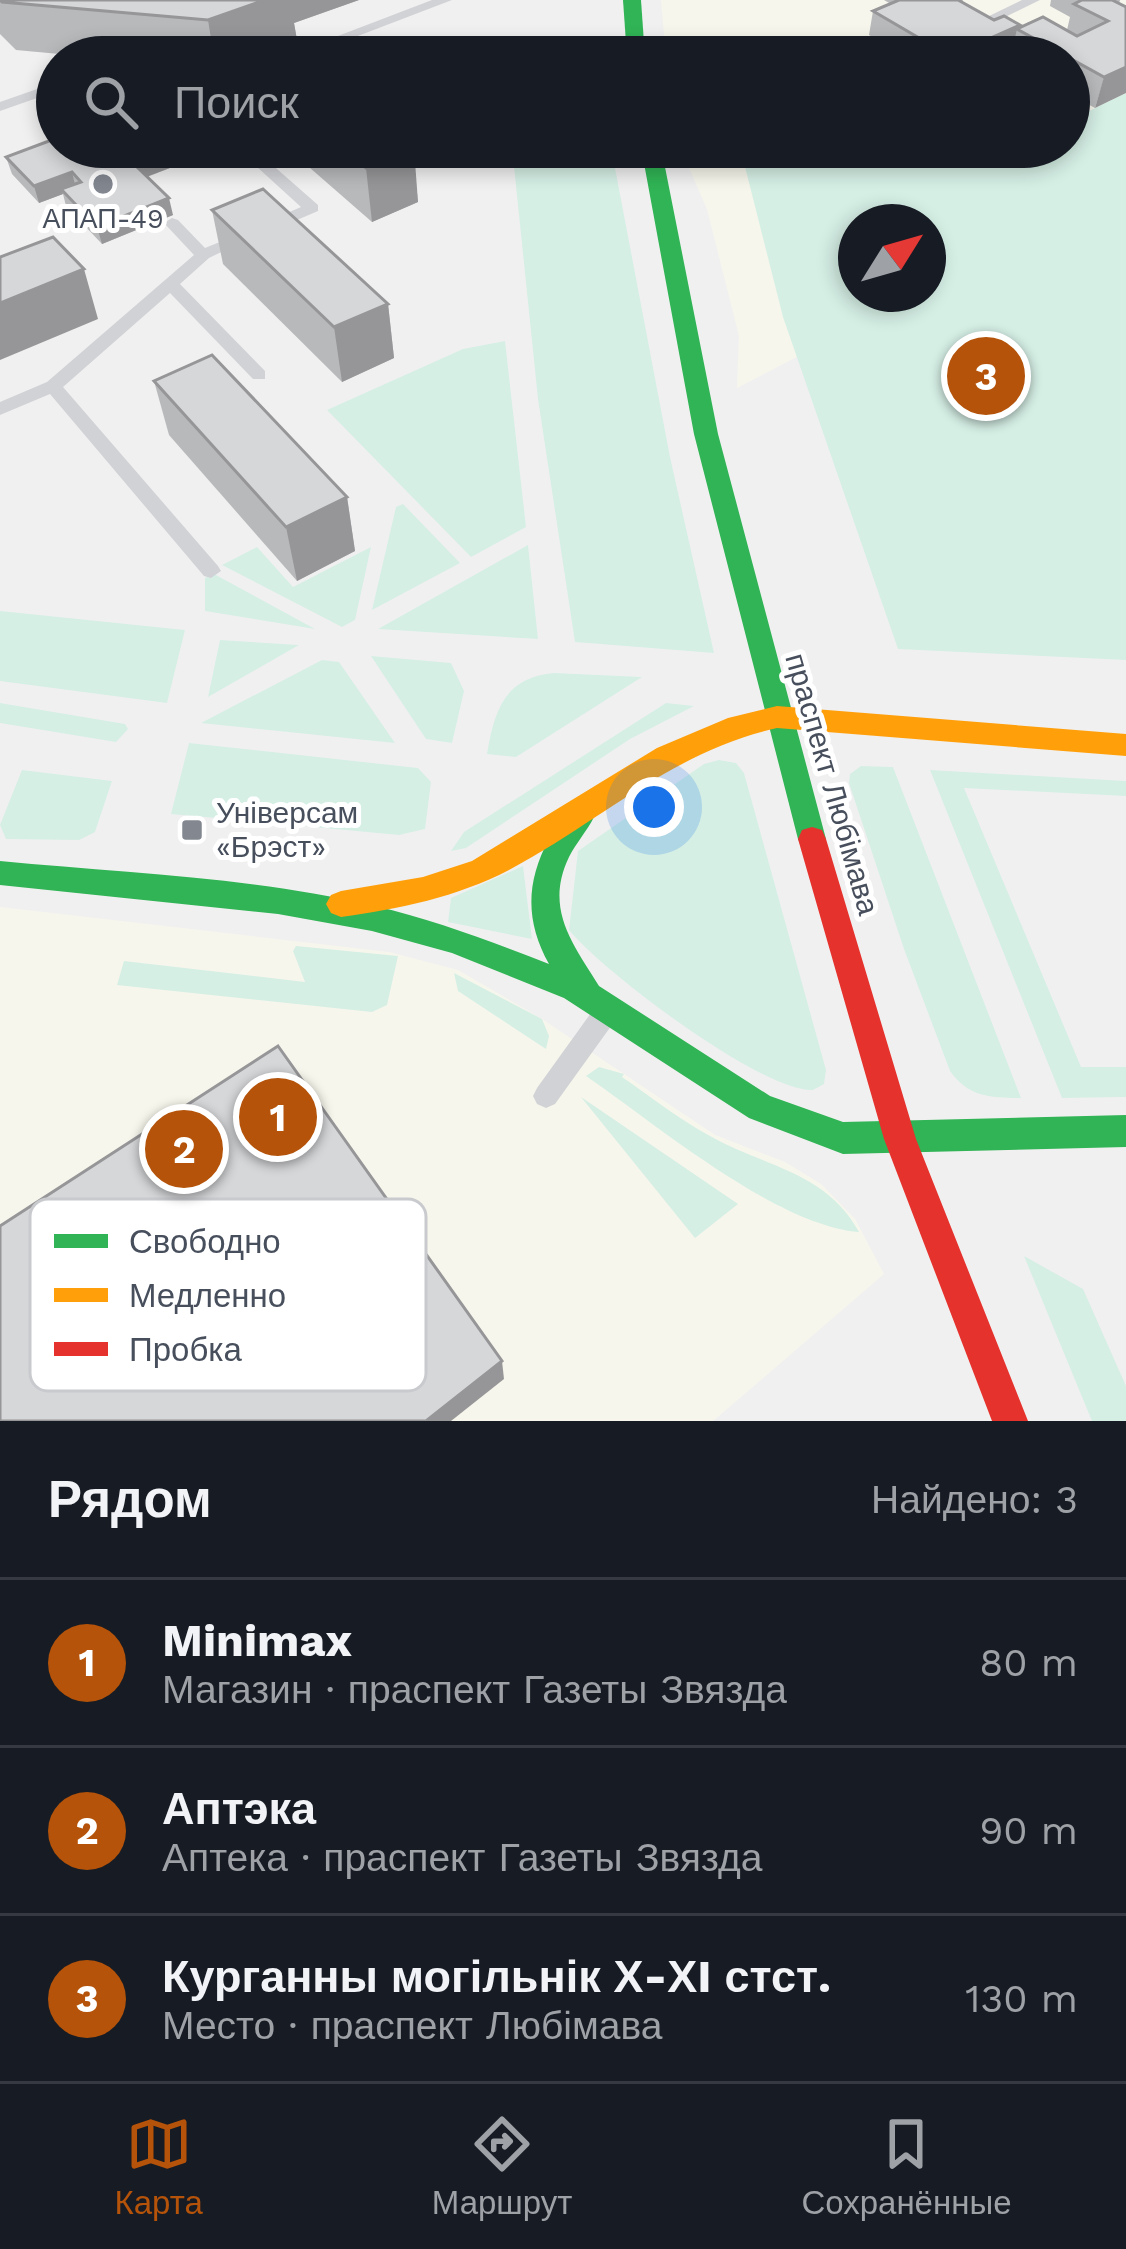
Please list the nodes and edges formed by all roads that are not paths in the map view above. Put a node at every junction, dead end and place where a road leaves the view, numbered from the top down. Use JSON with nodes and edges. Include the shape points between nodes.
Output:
{"nodes":[{"id":1,"x":445,"y":0,"type":"edge"},
{"id":2,"x":632,"y":0,"type":"edge"},
{"id":3,"x":1034,"y":0,"type":"edge"},
{"id":4,"x":992,"y":18,"type":"edge"},
{"id":5,"x":347,"y":36,"type":"edge"},
{"id":6,"x":635,"y":36,"type":"edge"},
{"id":7,"x":36,"y":94,"type":"edge"},
{"id":8,"x":0,"y":107,"type":"edge"},
{"id":9,"x":267,"y":168,"type":"edge"},
{"id":10,"x":655,"y":168,"type":"edge"},
{"id":11,"x":172,"y":223,"type":"dead end"},
{"id":12,"x":203,"y":255,"type":"junction"},
{"id":13,"x":171,"y":284,"type":"junction"},
{"id":14,"x":259,"y":375,"type":"dead end"},
{"id":15,"x":53,"y":386,"type":"junction"},
{"id":16,"x":0,"y":409,"type":"edge"},
{"id":17,"x":211,"y":571,"type":"dead end"},
{"id":18,"x":777,"y":717,"type":"junction"},
{"id":19,"x":1126,"y":745,"type":"edge"},
{"id":20,"x":593,"y":805,"type":"junction"},
{"id":21,"x":0,"y":873,"type":"edge"},
{"id":22,"x":318,"y":907,"type":"junction"},
{"id":23,"x":598,"y":1000,"type":"junction"},
{"id":24,"x":546,"y":1096,"type":"dead end"},
{"id":25,"x":1126,"y":1131,"type":"edge"},
{"id":26,"x":900,"y":1138,"type":"junction"},
{"id":27,"x":1010,"y":1421,"type":"edge"}],
"edges":[{"from":1,"to":5,"type":"lane"},
{"from":2,"to":6,"type":"main road"},
{"from":3,"to":4,"type":"lane"},
{"from":7,"to":8,"type":"lane"},
{"from":9,"to":12,"type":"lane","via":[[312,208]]},
{"from":10,"to":18,"type":"main road","name":"праспект Любімава","via":[[706,434]]},
{"from":11,"to":12,"type":"lane"},
{"from":12,"to":13,"type":"lane"},
{"from":13,"to":14,"type":"lane"},
{"from":13,"to":15,"type":"lane"},
{"from":15,"to":16,"type":"lane"},
{"from":15,"to":17,"type":"lane"},
{"from":18,"to":19,"type":"main road"},
{"from":18,"to":20,"type":"main road","via":[[694,740]]},
{"from":18,"to":26,"type":"main road","name":"праспект Любімава"},
{"from":20,"to":22,"type":"main road","via":[[472,874]]},
{"from":20,"to":23,"type":"main road","via":[[556,849],[539,904],[551,945]]},
{"from":21,"to":22,"type":"main road"},
{"from":22,"to":23,"type":"main road","via":[[483,951]]},
{"from":23,"to":24,"type":"lane"},
{"from":23,"to":26,"type":"main road","via":[[750,1106],[799,1129]]},
{"from":25,"to":26,"type":"main road"},
{"from":26,"to":27,"type":"main road","name":"праспект Любімава"}]}
